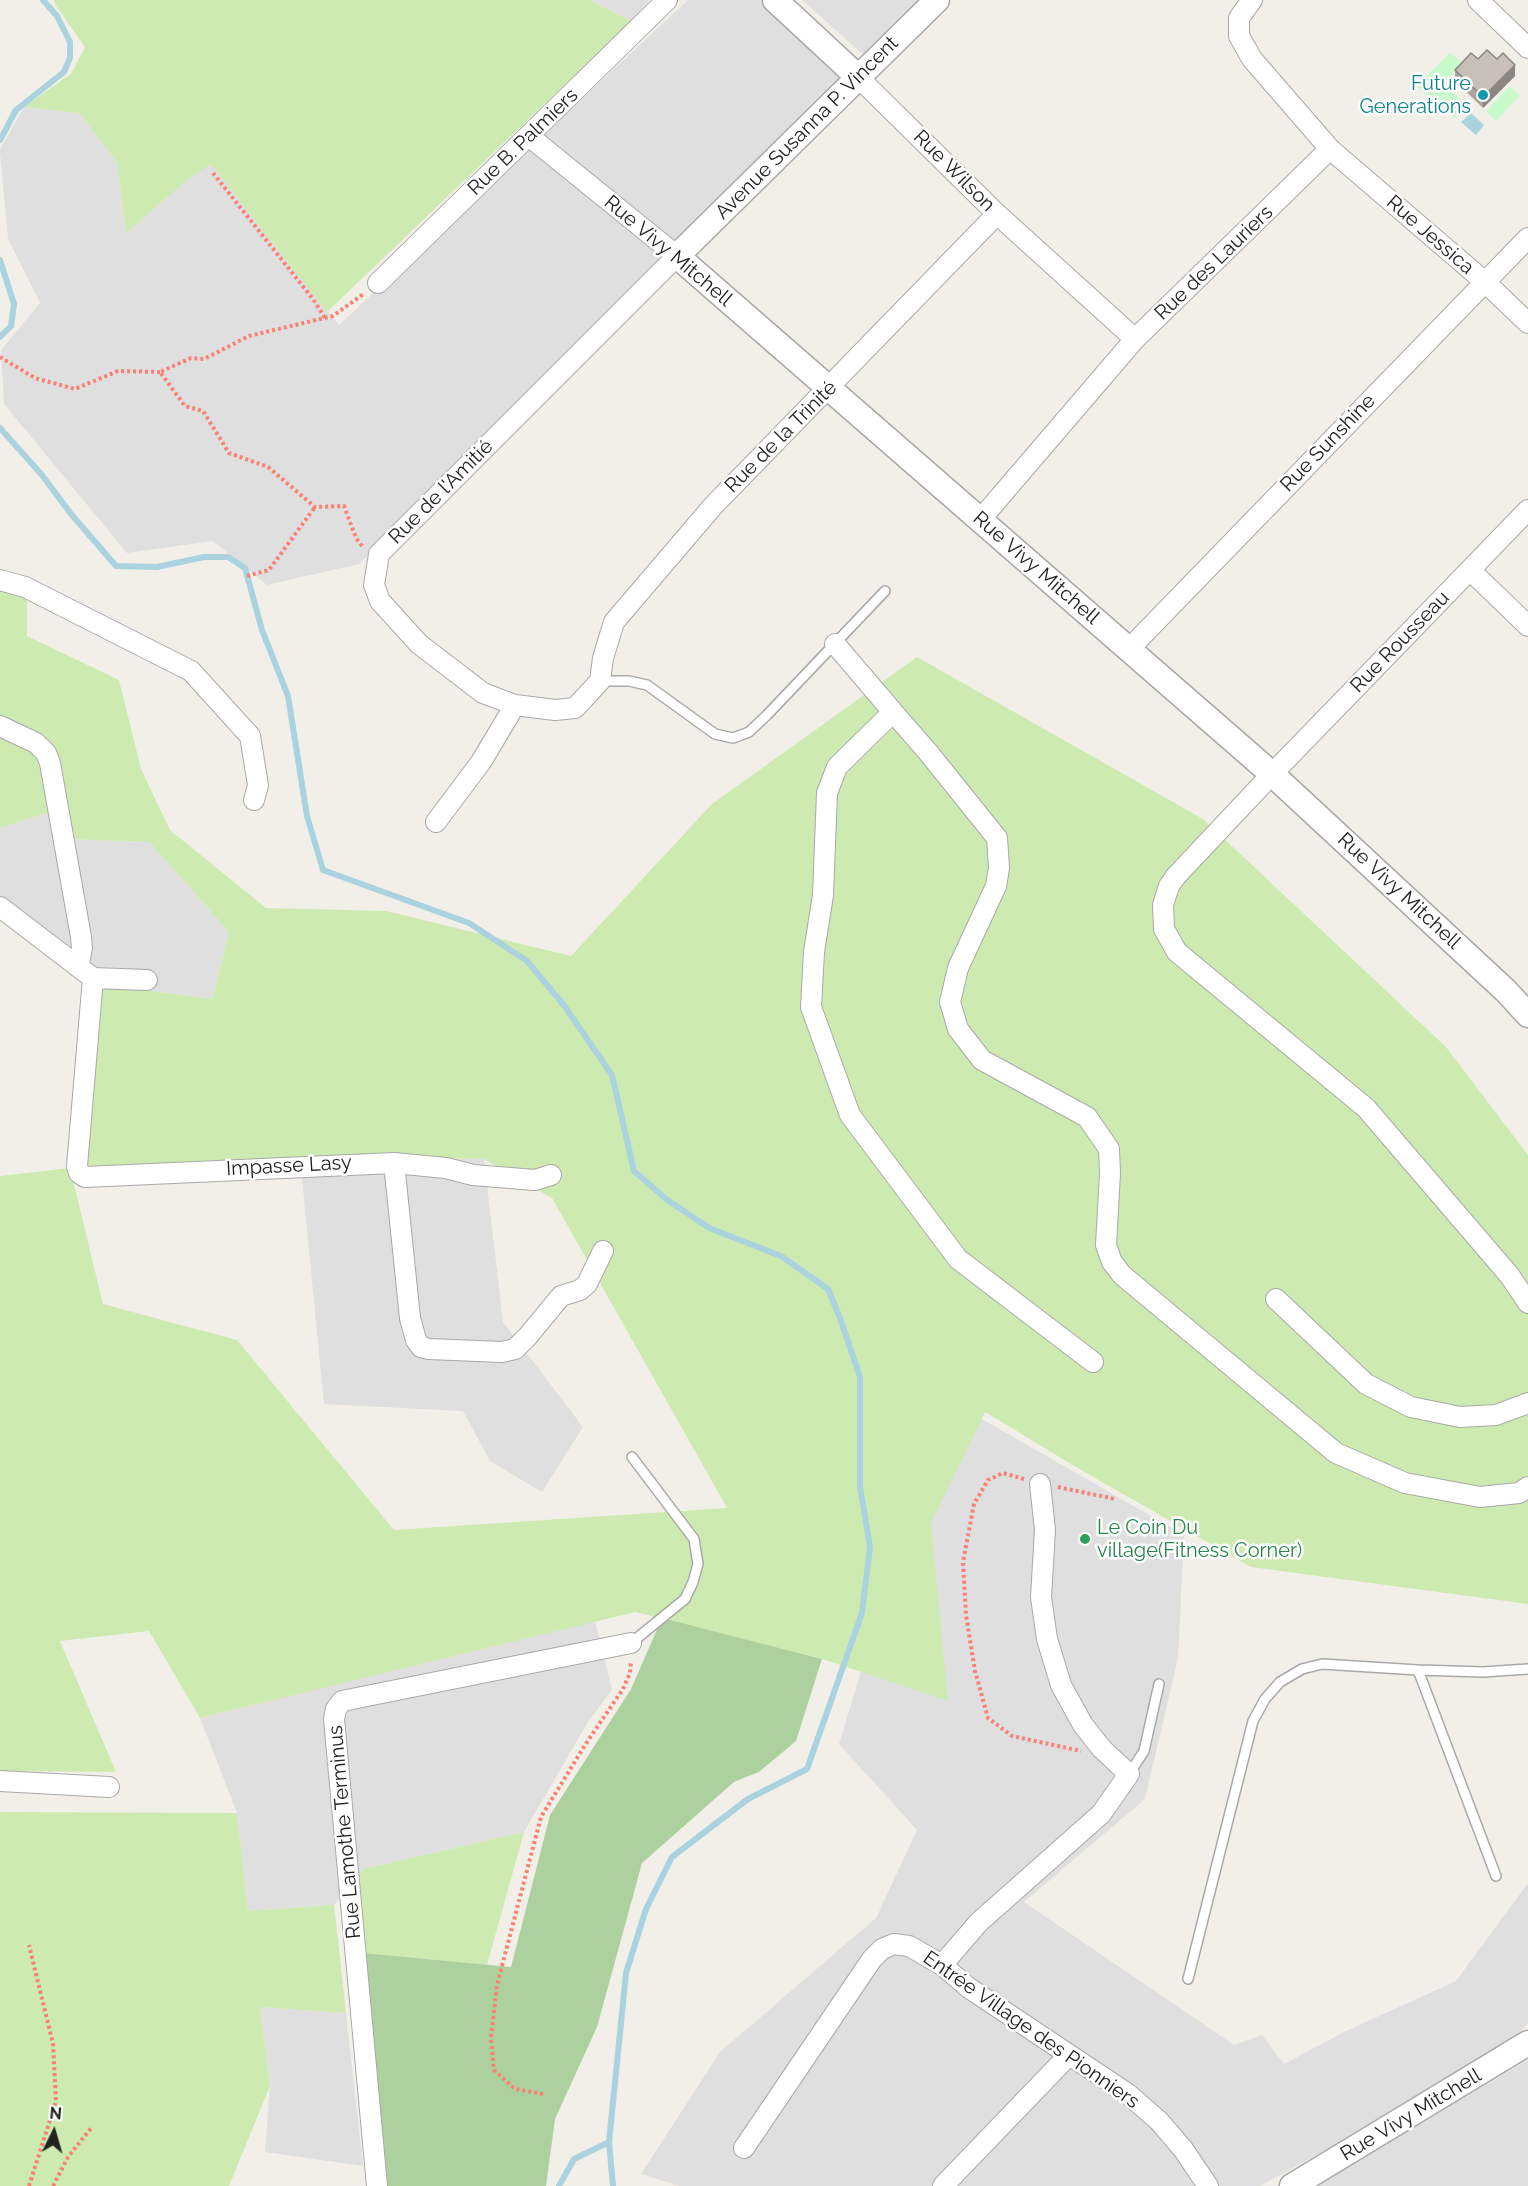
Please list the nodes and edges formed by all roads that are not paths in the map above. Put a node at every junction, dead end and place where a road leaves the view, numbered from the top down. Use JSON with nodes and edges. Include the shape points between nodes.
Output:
{"nodes":[{"id":1,"x":667,"y":0,"type":"edge"},
{"id":2,"x":775,"y":0,"type":"edge"},
{"id":3,"x":937,"y":0,"type":"edge"},
{"id":4,"x":1252,"y":0,"type":"edge"},
{"id":5,"x":1478,"y":0,"type":"edge"},
{"id":6,"x":1528,"y":48,"type":"edge"},
{"id":7,"x":858,"y":77,"type":"junction"},
{"id":8,"x":530,"y":137,"type":"junction"},
{"id":9,"x":1330,"y":149,"type":"junction"},
{"id":10,"x":996,"y":214,"type":"junction"},
{"id":11,"x":1528,"y":238,"type":"edge"},
{"id":12,"x":677,"y":256,"type":"junction"},
{"id":13,"x":1485,"y":282,"type":"junction"},
{"id":14,"x":378,"y":284,"type":"road end"},
{"id":15,"x":1528,"y":323,"type":"edge"},
{"id":16,"x":1136,"y":339,"type":"junction"},
{"id":17,"x":829,"y":388,"type":"junction"},
{"id":18,"x":1528,"y":510,"type":"edge"},
{"id":19,"x":980,"y":520,"type":"junction"},
{"id":20,"x":1470,"y":570,"type":"junction"},
{"id":21,"x":0,"y":580,"type":"edge"},
{"id":22,"x":885,"y":591,"type":"dead end"},
{"id":23,"x":1528,"y":626,"type":"edge"},
{"id":24,"x":835,"y":644,"type":"junction"},
{"id":25,"x":1129,"y":649,"type":"junction"},
{"id":26,"x":600,"y":681,"type":"junction"},
{"id":27,"x":515,"y":705,"type":"junction"},
{"id":28,"x":893,"y":712,"type":"junction"},
{"id":29,"x":0,"y":726,"type":"edge"},
{"id":30,"x":1272,"y":774,"type":"junction"},
{"id":31,"x":254,"y":800,"type":"dead end"},
{"id":32,"x":436,"y":822,"type":"dead end"},
{"id":33,"x":0,"y":907,"type":"edge"},
{"id":34,"x":86,"y":973,"type":"junction"},
{"id":35,"x":147,"y":980,"type":"dead end"},
{"id":36,"x":1528,"y":1015,"type":"edge"},
{"id":37,"x":394,"y":1163,"type":"junction"},
{"id":38,"x":551,"y":1175,"type":"dead end"},
{"id":39,"x":603,"y":1251,"type":"dead end"},
{"id":40,"x":1276,"y":1299,"type":"dead end"},
{"id":41,"x":1528,"y":1303,"type":"edge"},
{"id":42,"x":1093,"y":1362,"type":"dead end"},
{"id":43,"x":1528,"y":1403,"type":"edge"},
{"id":44,"x":632,"y":1456,"type":"dead end"},
{"id":45,"x":1040,"y":1484,"type":"road end"},
{"id":46,"x":1528,"y":1487,"type":"edge"},
{"id":47,"x":631,"y":1643,"type":"joint"},
{"id":48,"x":1528,"y":1669,"type":"edge"},
{"id":49,"x":1418,"y":1670,"type":"junction"},
{"id":50,"x":1159,"y":1684,"type":"dead end"},
{"id":51,"x":1129,"y":1774,"type":"junction"},
{"id":52,"x":0,"y":1781,"type":"edge"},
{"id":53,"x":109,"y":1787,"type":"dead end"},
{"id":54,"x":1496,"y":1876,"type":"dead end"},
{"id":55,"x":942,"y":1965,"type":"junction"},
{"id":56,"x":1188,"y":1979,"type":"dead end"},
{"id":57,"x":1528,"y":2043,"type":"edge"},
{"id":58,"x":1069,"y":2055,"type":"junction"},
{"id":59,"x":744,"y":2148,"type":"dead end"},
{"id":60,"x":376,"y":2186,"type":"edge"},
{"id":61,"x":943,"y":2186,"type":"edge"},
{"id":62,"x":1208,"y":2186,"type":"edge"},
{"id":63,"x":1292,"y":2186,"type":"edge"}],
"edges":[{"from":1,"to":8,"type":"street","name":"Rue B. Palmiers"},
{"from":2,"to":7,"type":"street","name":"Rue Wilson"},
{"from":3,"to":7,"type":"street","name":"Avenue Susanna P. Vincent"},
{"from":4,"to":9,"type":"street","via":[[1239,18],[1239,36],[1252,59]]},
{"from":5,"to":6,"type":"street"},
{"from":7,"to":10,"type":"street","name":"Rue Wilson"},
{"from":7,"to":12,"type":"street","name":"Avenue Susanna P. Vincent"},
{"from":8,"to":12,"type":"street","name":"Rue Vivy Mitchell"},
{"from":8,"to":14,"type":"street","name":"Rue B. Palmiers"},
{"from":9,"to":13,"type":"street","name":"Rue Jessica"},
{"from":9,"to":16,"type":"street","name":"Rue des Lauriers"},
{"from":10,"to":16,"type":"street","name":"Rue Wilson"},
{"from":10,"to":17,"type":"street","name":"Rue de la Trinité"},
{"from":11,"to":13,"type":"street","name":"Rue Sunshine"},
{"from":12,"to":17,"type":"street","name":"Rue Vivy Mitchell"},
{"from":12,"to":27,"type":"street","name":"Rue de l'Amitié","via":[[379,554],[374,585],[380,601],[419,644],[483,693]]},
{"from":13,"to":15,"type":"street","name":"Rue Jessica"},
{"from":13,"to":25,"type":"street","name":"Rue Sunshine"},
{"from":16,"to":19,"type":"street","name":"Rue des Lauriers"},
{"from":17,"to":19,"type":"street","name":"Rue Vivy Mitchell"},
{"from":17,"to":26,"type":"street","name":"Rue de la Trinité","via":[[713,506],[614,622]]},
{"from":18,"to":20,"type":"street","name":"Rue Rousseau"},
{"from":19,"to":25,"type":"street","name":"Rue Vivy Mitchell"},
{"from":20,"to":23,"type":"street"},
{"from":20,"to":30,"type":"street","name":"Rue Rousseau"},
{"from":21,"to":31,"type":"street","via":[[25,587],[191,671],[250,736],[258,785]]},
{"from":22,"to":24,"type":"lane"},
{"from":24,"to":26,"type":"lane","via":[[749,732],[733,738],[715,734],[647,685]]},
{"from":24,"to":28,"type":"street"},
{"from":25,"to":30,"type":"street","name":"Rue Vivy Mitchell"},
{"from":26,"to":27,"type":"street","name":"Rue de l'Amitié","via":[[575,708],[555,711]]},
{"from":27,"to":32,"type":"street","via":[[482,762]]},
{"from":28,"to":42,"type":"street","via":[[837,767],[827,793],[823,895],[811,1007],[850,1115],[958,1259]]},
{"from":28,"to":46,"type":"street","via":[[996,838],[996,886],[958,968],[950,1002],[958,1029],[982,1060],[1086,1117],[1108,1149],[1106,1245],[1122,1275],[1336,1453],[1405,1483],[1480,1497],[1519,1493]]},
{"from":29,"to":34,"type":"street","via":[[36,743],[50,763]]},
{"from":30,"to":36,"type":"street","name":"Rue Vivy Mitchell"},
{"from":30,"to":41,"type":"street","name":"Rue Rousseau","via":[[1169,886],[1163,905],[1164,929],[1177,952],[1366,1108],[1510,1276]]},
{"from":33,"to":34,"type":"street"},
{"from":34,"to":35,"type":"street"},
{"from":34,"to":37,"type":"street","name":"Impasse Lasy","via":[[77,1166],[86,1177]]},
{"from":37,"to":38,"type":"street","via":[[535,1180]]},
{"from":37,"to":39,"type":"street","via":[[410,1318],[421,1347],[510,1351],[561,1296],[587,1284]]},
{"from":40,"to":43,"type":"street","via":[[1366,1384],[1411,1407],[1460,1417],[1496,1415]]},
{"from":44,"to":47,"type":"lane","via":[[694,1539],[698,1564],[685,1599]]},
{"from":45,"to":51,"type":"street","via":[[1045,1530],[1041,1597],[1047,1639],[1061,1685],[1083,1725]]},
{"from":47,"to":60,"type":"street","name":"Rue Lamothe Terminus","via":[[342,1701],[336,1709]]},
{"from":48,"to":49,"type":"lane"},
{"from":49,"to":54,"type":"lane"},
{"from":49,"to":56,"type":"lane","via":[[1322,1664],[1302,1669],[1280,1682],[1265,1700],[1253,1721]]},
{"from":50,"to":51,"type":"lane","via":[[1144,1751]]},
{"from":51,"to":55,"type":"street","via":[[1101,1814],[979,1922]]},
{"from":52,"to":53,"type":"street"},
{"from":55,"to":58,"type":"street","name":"Entrée Village des Pionniers","via":[[969,1988]]},
{"from":55,"to":59,"type":"street","name":"Entrée Village des Pionniers","via":[[909,1946],[894,1944],[882,1949]]},
{"from":57,"to":63,"type":"street","name":"Rue Vivy Mitchell"},
{"from":58,"to":61,"type":"street"},
{"from":58,"to":62,"type":"street","name":"Entrée Village des Pionniers","via":[[1128,2094],[1159,2121]]}]}
